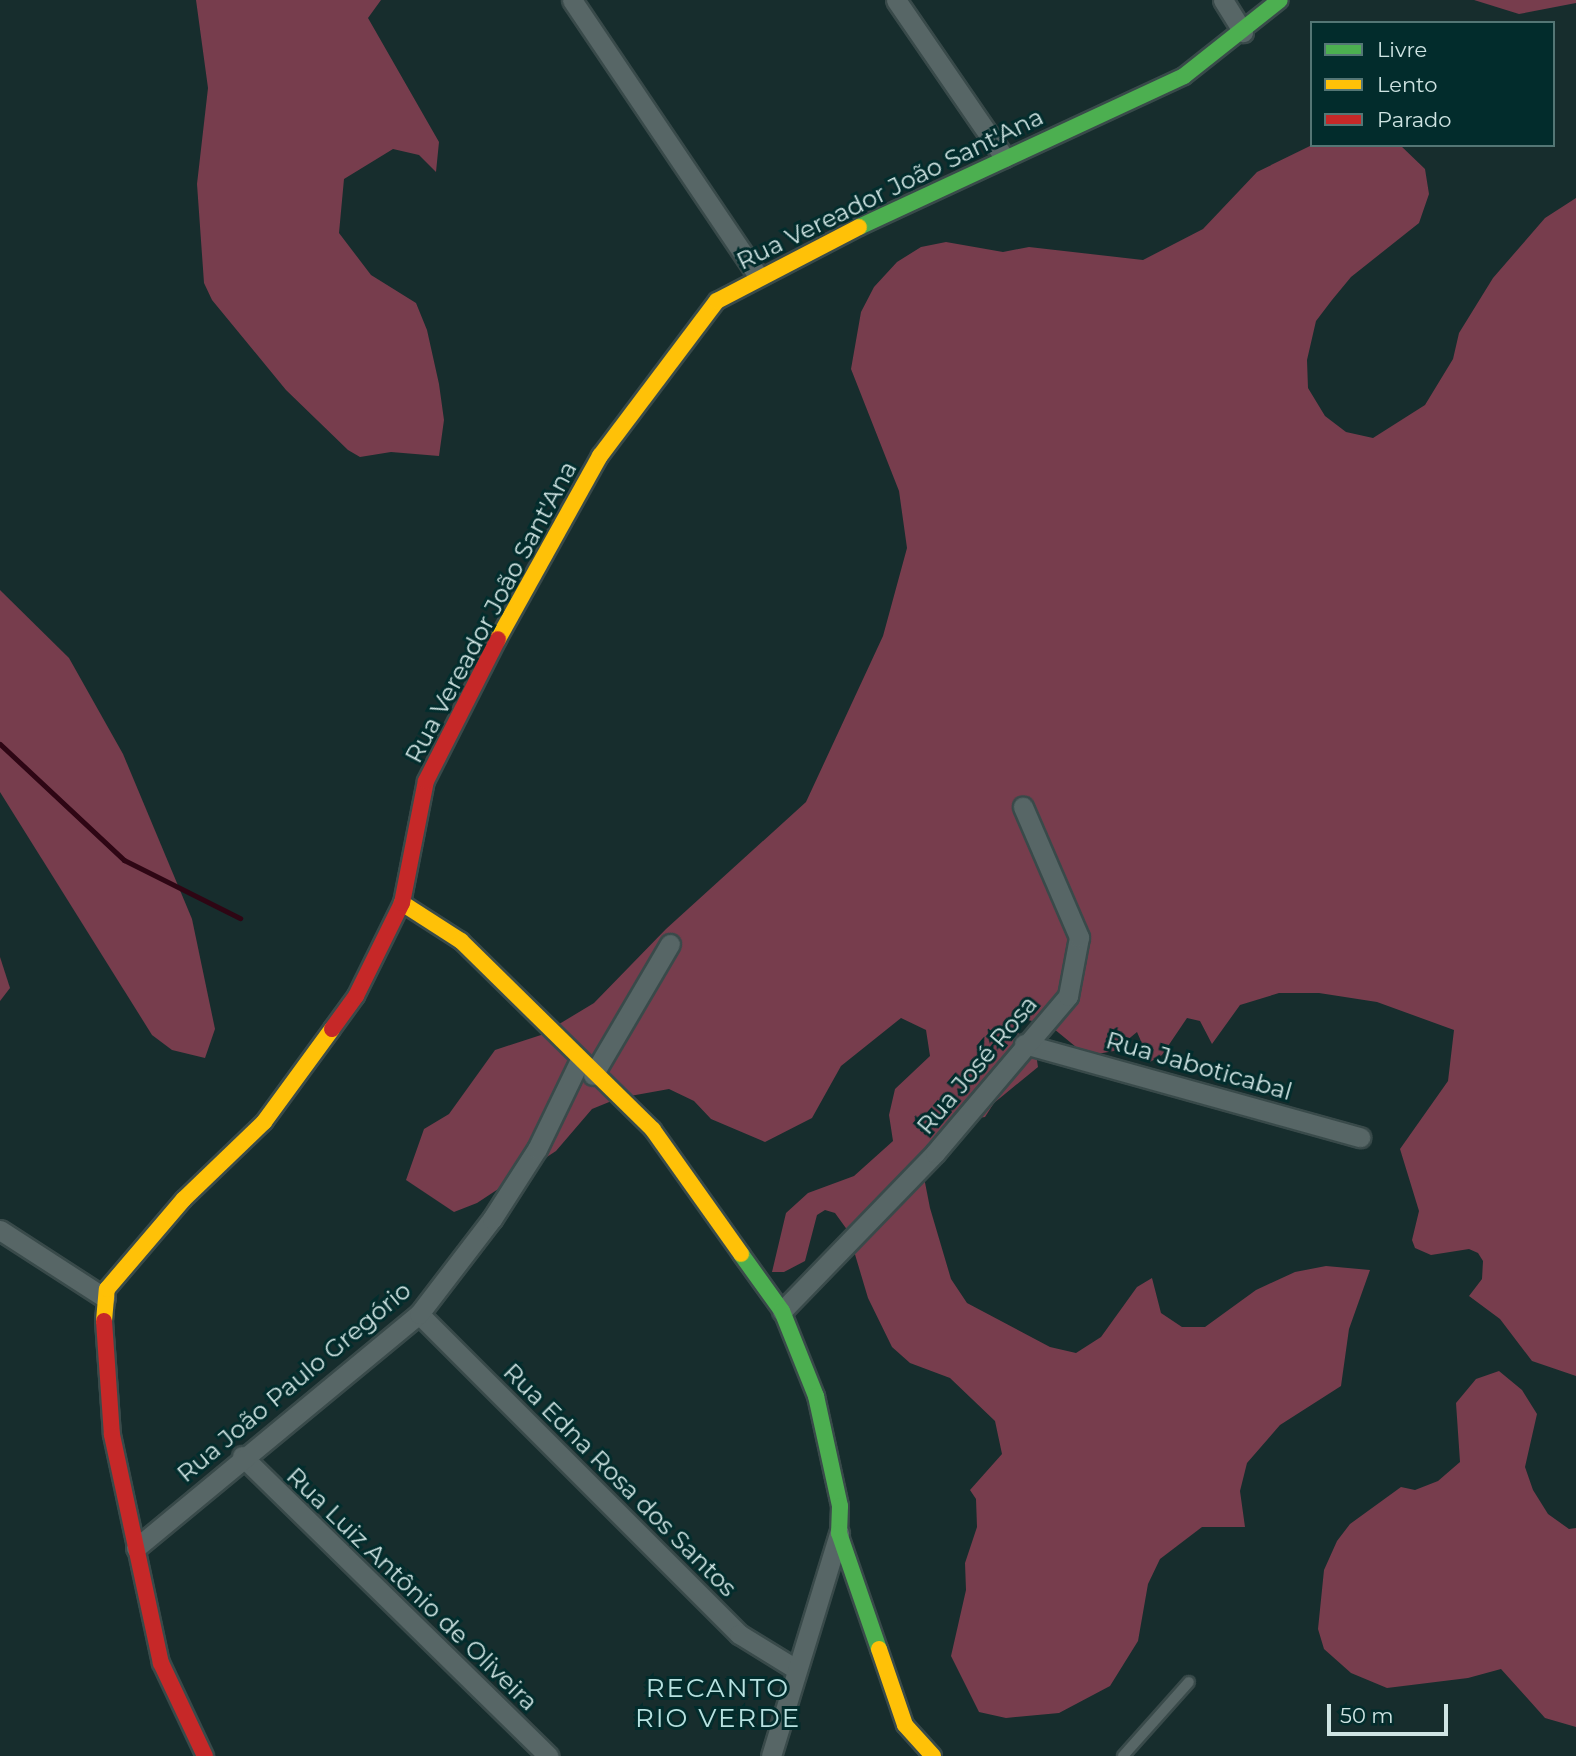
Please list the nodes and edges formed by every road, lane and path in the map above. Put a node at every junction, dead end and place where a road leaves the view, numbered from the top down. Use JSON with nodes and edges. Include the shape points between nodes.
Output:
{"nodes":[{"id":1,"x":572,"y":0,"type":"edge"},
{"id":2,"x":896,"y":0,"type":"edge"},
{"id":3,"x":1223,"y":0,"type":"edge"},
{"id":4,"x":1280,"y":0,"type":"edge"},
{"id":5,"x":1243,"y":32,"type":"junction"},
{"id":6,"x":1004,"y":157,"type":"junction"},
{"id":7,"x":758,"y":275,"type":"junction"},
{"id":8,"x":1023,"y":807,"type":"dead end"},
{"id":9,"x":402,"y":903,"type":"junction"},
{"id":10,"x":670,"y":944,"type":"dead end"},
{"id":11,"x":1024,"y":1044,"type":"junction"},
{"id":12,"x":586,"y":1068,"type":"junction"},
{"id":13,"x":1360,"y":1137,"type":"dead end"},
{"id":14,"x":0,"y":1230,"type":"edge"},
{"id":15,"x":105,"y":1298,"type":"junction"},
{"id":16,"x":782,"y":1311,"type":"junction"},
{"id":17,"x":419,"y":1314,"type":"junction"},
{"id":18,"x":242,"y":1456,"type":"junction"},
{"id":19,"x":839,"y":1533,"type":"junction"},
{"id":20,"x":136,"y":1548,"type":"junction"},
{"id":21,"x":796,"y":1669,"type":"junction"},
{"id":22,"x":1189,"y":1682,"type":"dead end"},
{"id":23,"x":205,"y":1756,"type":"edge"},
{"id":24,"x":548,"y":1756,"type":"edge"},
{"id":25,"x":771,"y":1756,"type":"edge"},
{"id":26,"x":933,"y":1756,"type":"edge"},
{"id":27,"x":1124,"y":1756,"type":"edge"}],
"edges":[{"from":1,"to":7,"type":"street","via":[[688,165]]},
{"from":2,"to":6,"type":"street"},
{"from":3,"to":5,"type":"street"},
{"from":4,"to":5,"type":"street","name":"Rua Vereador João Sant'Ana"},
{"from":5,"to":6,"type":"street","name":"Rua Vereador João Sant'Ana","via":[[1184,76]]},
{"from":6,"to":7,"type":"street","name":"Rua Vereador João Sant'Ana"},
{"from":7,"to":9,"type":"street","name":"Rua Vereador João Sant'Ana","via":[[717,301],[600,456],[500,635],[426,781]]},
{"from":8,"to":11,"type":"street","name":"Rua José Rosa","via":[[1079,937],[1068,996]]},
{"from":9,"to":12,"type":"street","via":[[461,941]]},
{"from":9,"to":15,"type":"street","name":"Rua Vereador João Sant'Ana","via":[[356,996],[296,1080],[264,1122],[184,1199],[107,1289]]},
{"from":10,"to":12,"type":"street","name":"Rua João Paulo Gregório"},
{"from":11,"to":13,"type":"street","name":"Rua Jaboticabal"},
{"from":11,"to":16,"type":"street","name":"Rua José Rosa","via":[[935,1153]]},
{"from":12,"to":16,"type":"street","via":[[653,1130]]},
{"from":12,"to":17,"type":"street","name":"Rua João Paulo Gregório","via":[[492,1219]]},
{"from":14,"to":15,"type":"street"},
{"from":15,"to":20,"type":"street","via":[[112,1435]]},
{"from":16,"to":19,"type":"street","via":[[816,1396],[840,1506]]},
{"from":17,"to":18,"type":"street","name":"Rua João Paulo Gregório"},
{"from":17,"to":21,"type":"street","name":"Rua Edna Rosa dos Santos","via":[[740,1634]]},
{"from":18,"to":20,"type":"street","name":"Rua João Paulo Gregório"},
{"from":18,"to":24,"type":"street","name":"Rua Luiz Antônio de Oliveira"},
{"from":19,"to":21,"type":"street"},
{"from":19,"to":26,"type":"street","via":[[905,1725]]},
{"from":20,"to":23,"type":"street","via":[[161,1664]]},
{"from":21,"to":25,"type":"street"},
{"from":22,"to":27,"type":"lane"}]}
